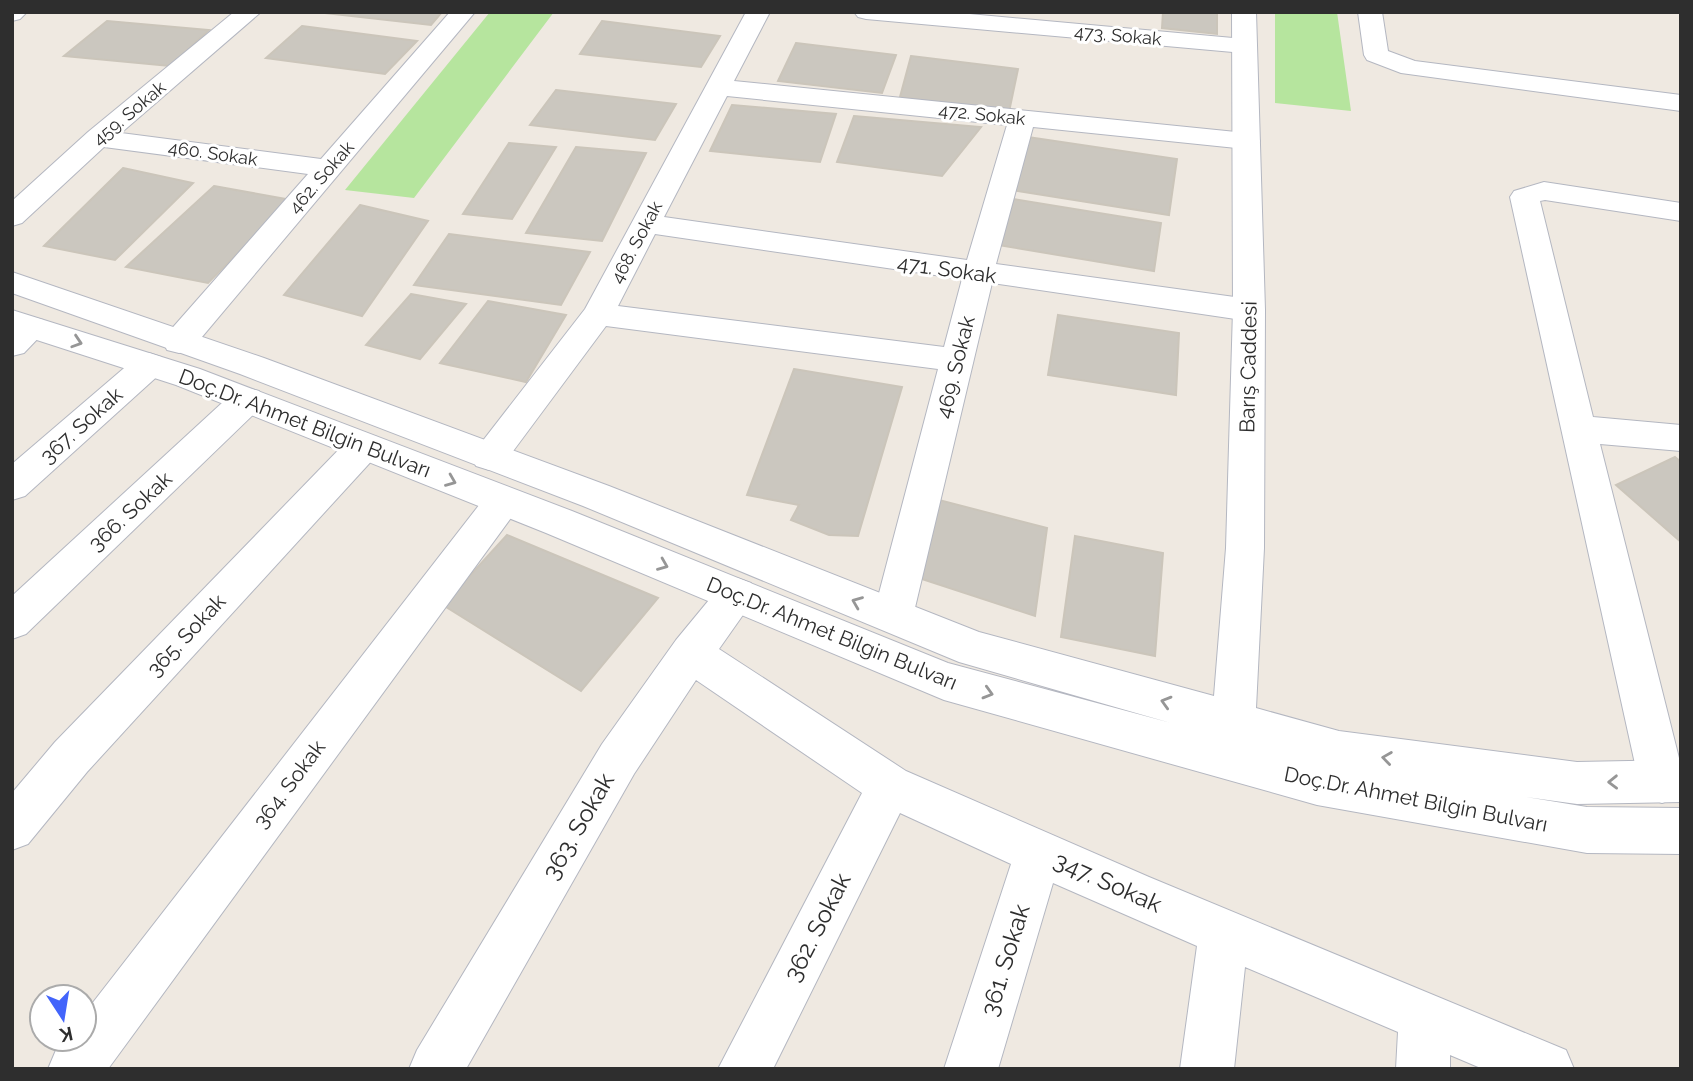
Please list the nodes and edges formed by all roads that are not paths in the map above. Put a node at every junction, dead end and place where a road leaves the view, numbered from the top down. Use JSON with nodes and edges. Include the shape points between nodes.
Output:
{"nodes":[{"id":1,"x":249,"y":12,"type":"edge"},
{"id":2,"x":463,"y":12,"type":"edge"},
{"id":3,"x":758,"y":12,"type":"edge"},
{"id":4,"x":866,"y":12,"type":"edge"},
{"id":5,"x":1244,"y":12,"type":"edge"},
{"id":6,"x":1370,"y":12,"type":"edge"},
{"id":7,"x":1244,"y":46,"type":"junction"},
{"id":8,"x":718,"y":87,"type":"junction"},
{"id":9,"x":1681,"y":103,"type":"edge"},
{"id":10,"x":1022,"y":119,"type":"junction"},
{"id":11,"x":98,"y":138,"type":"junction"},
{"id":12,"x":1246,"y":141,"type":"junction"},
{"id":13,"x":328,"y":169,"type":"junction"},
{"id":14,"x":1681,"y":212,"type":"edge"},
{"id":15,"x":12,"y":217,"type":"edge"},
{"id":16,"x":646,"y":224,"type":"junction"},
{"id":17,"x":979,"y":273,"type":"junction"},
{"id":18,"x":12,"y":282,"type":"edge"},
{"id":19,"x":1249,"y":310,"type":"junction"},
{"id":20,"x":598,"y":314,"type":"junction"},
{"id":21,"x":19,"y":331,"type":"edge"},
{"id":22,"x":164,"y":354,"type":"junction"},
{"id":23,"x":957,"y":360,"type":"junction"},
{"id":24,"x":247,"y":400,"type":"junction"},
{"id":25,"x":1579,"y":429,"type":"junction"},
{"id":26,"x":1681,"y":438,"type":"edge"},
{"id":27,"x":364,"y":446,"type":"junction"},
{"id":28,"x":489,"y":456,"type":"junction"},
{"id":29,"x":12,"y":486,"type":"edge"},
{"id":30,"x":503,"y":501,"type":"junction"},
{"id":31,"x":737,"y":595,"type":"junction"},
{"id":32,"x":893,"y":616,"type":"junction"},
{"id":33,"x":12,"y":622,"type":"edge"},
{"id":34,"x":691,"y":653,"type":"junction"},
{"id":35,"x":1234,"y":722,"type":"junction"},
{"id":36,"x":1672,"y":781,"type":"edge"},
{"id":37,"x":890,"y":786,"type":"junction"},
{"id":38,"x":12,"y":828,"type":"edge"},
{"id":39,"x":1681,"y":831,"type":"edge"},
{"id":40,"x":1038,"y":852,"type":"junction"},
{"id":41,"x":1224,"y":933,"type":"junction"},
{"id":42,"x":1425,"y":1017,"type":"junction"},
{"id":43,"x":75,"y":1069,"type":"edge"},
{"id":44,"x":436,"y":1069,"type":"edge"},
{"id":45,"x":745,"y":1069,"type":"edge"},
{"id":46,"x":971,"y":1069,"type":"edge"},
{"id":47,"x":1207,"y":1069,"type":"edge"},
{"id":48,"x":1423,"y":1069,"type":"edge"},
{"id":49,"x":1547,"y":1069,"type":"edge"}],
"edges":[{"from":1,"to":11,"type":"street","name":"459. Sokak"},
{"from":2,"to":13,"type":"street","name":"462. Sokak"},
{"from":3,"to":8,"type":"street","name":"468. Sokak"},
{"from":4,"to":7,"type":"street","name":"473. Sokak"},
{"from":5,"to":7,"type":"street","name":"Barış Caddesi"},
{"from":6,"to":9,"type":"street","via":[[1377,55],[1409,68]]},
{"from":7,"to":12,"type":"street","name":"Barış Caddesi"},
{"from":8,"to":10,"type":"street","name":"472. Sokak"},
{"from":8,"to":16,"type":"street","name":"468. Sokak"},
{"from":10,"to":12,"type":"street","name":"472. Sokak"},
{"from":10,"to":17,"type":"street","name":"469. Sokak"},
{"from":11,"to":13,"type":"street","name":"460. Sokak"},
{"from":11,"to":15,"type":"street","name":"459. Sokak"},
{"from":12,"to":19,"type":"street","name":"Barış Caddesi"},
{"from":13,"to":22,"type":"street","name":"462. Sokak"},
{"from":14,"to":25,"type":"street","via":[[1544,191],[1524,197]]},
{"from":16,"to":17,"type":"street","name":"471. Sokak"},
{"from":16,"to":20,"type":"street","name":"468. Sokak"},
{"from":17,"to":19,"type":"street","name":"471. Sokak"},
{"from":17,"to":23,"type":"street","name":"469. Sokak"},
{"from":18,"to":22,"type":"street","name":"Doç.Dr. Ahmet Bilgin Bulvarı"},
{"from":19,"to":35,"type":"street","name":"Barış Caddesi","via":[[1245,548]]},
{"from":20,"to":23,"type":"street"},
{"from":20,"to":28,"type":"street","name":"468. Sokak"},
{"from":21,"to":22,"type":"street","name":"Doç.Dr. Ahmet Bilgin Bulvarı","one_way":true},
{"from":22,"to":24,"type":"street","name":"Doç.Dr. Ahmet Bilgin Bulvarı"},
{"from":22,"to":28,"type":"street","name":"Doç.Dr. Ahmet Bilgin Bulvarı","via":[[252,366]]},
{"from":22,"to":29,"type":"street","name":"367. Sokak"},
{"from":23,"to":32,"type":"street","name":"469. Sokak"},
{"from":24,"to":27,"type":"street","name":"Doç.Dr. Ahmet Bilgin Bulvarı"},
{"from":24,"to":33,"type":"street","name":"366. Sokak"},
{"from":25,"to":26,"type":"street"},
{"from":25,"to":36,"type":"street"},
{"from":27,"to":30,"type":"street","name":"Doç.Dr. Ahmet Bilgin Bulvarı","one_way":true},
{"from":27,"to":38,"type":"street","name":"365. Sokak","via":[[71,757]]},
{"from":32,"to":28,"type":"street","name":"Doç.Dr. Ahmet Bilgin Bulvarı","one_way":true},
{"from":30,"to":31,"type":"street","name":"Doç.Dr. Ahmet Bilgin Bulvarı","one_way":true},
{"from":30,"to":43,"type":"street","name":"364. Sokak"},
{"from":31,"to":34,"type":"street","name":"363. Sokak"},
{"from":31,"to":39,"type":"street","name":"Doç.Dr. Ahmet Bilgin Bulvarı","one_way":true,"via":[[944,681],[1317,784],[1587,831]]},
{"from":35,"to":32,"type":"street","name":"Doç.Dr. Ahmet Bilgin Bulvarı","one_way":true,"via":[[974,649]]},
{"from":34,"to":37,"type":"street","name":"347. Sokak"},
{"from":34,"to":44,"type":"street","name":"363. Sokak","via":[[618,759]]},
{"from":36,"to":35,"type":"street","name":"Doç.Dr. Ahmet Bilgin Bulvarı","one_way":true,"via":[[1577,783],[1339,751]]},
{"from":37,"to":40,"type":"street","name":"347. Sokak"},
{"from":37,"to":45,"type":"street","name":"362. Sokak"},
{"from":40,"to":41,"type":"street","name":"347. Sokak"},
{"from":40,"to":46,"type":"street","name":"361. Sokak"},
{"from":41,"to":42,"type":"street","name":"347. Sokak"},
{"from":41,"to":47,"type":"street"},
{"from":42,"to":48,"type":"street"},
{"from":42,"to":49,"type":"street","name":"347. Sokak"}]}
